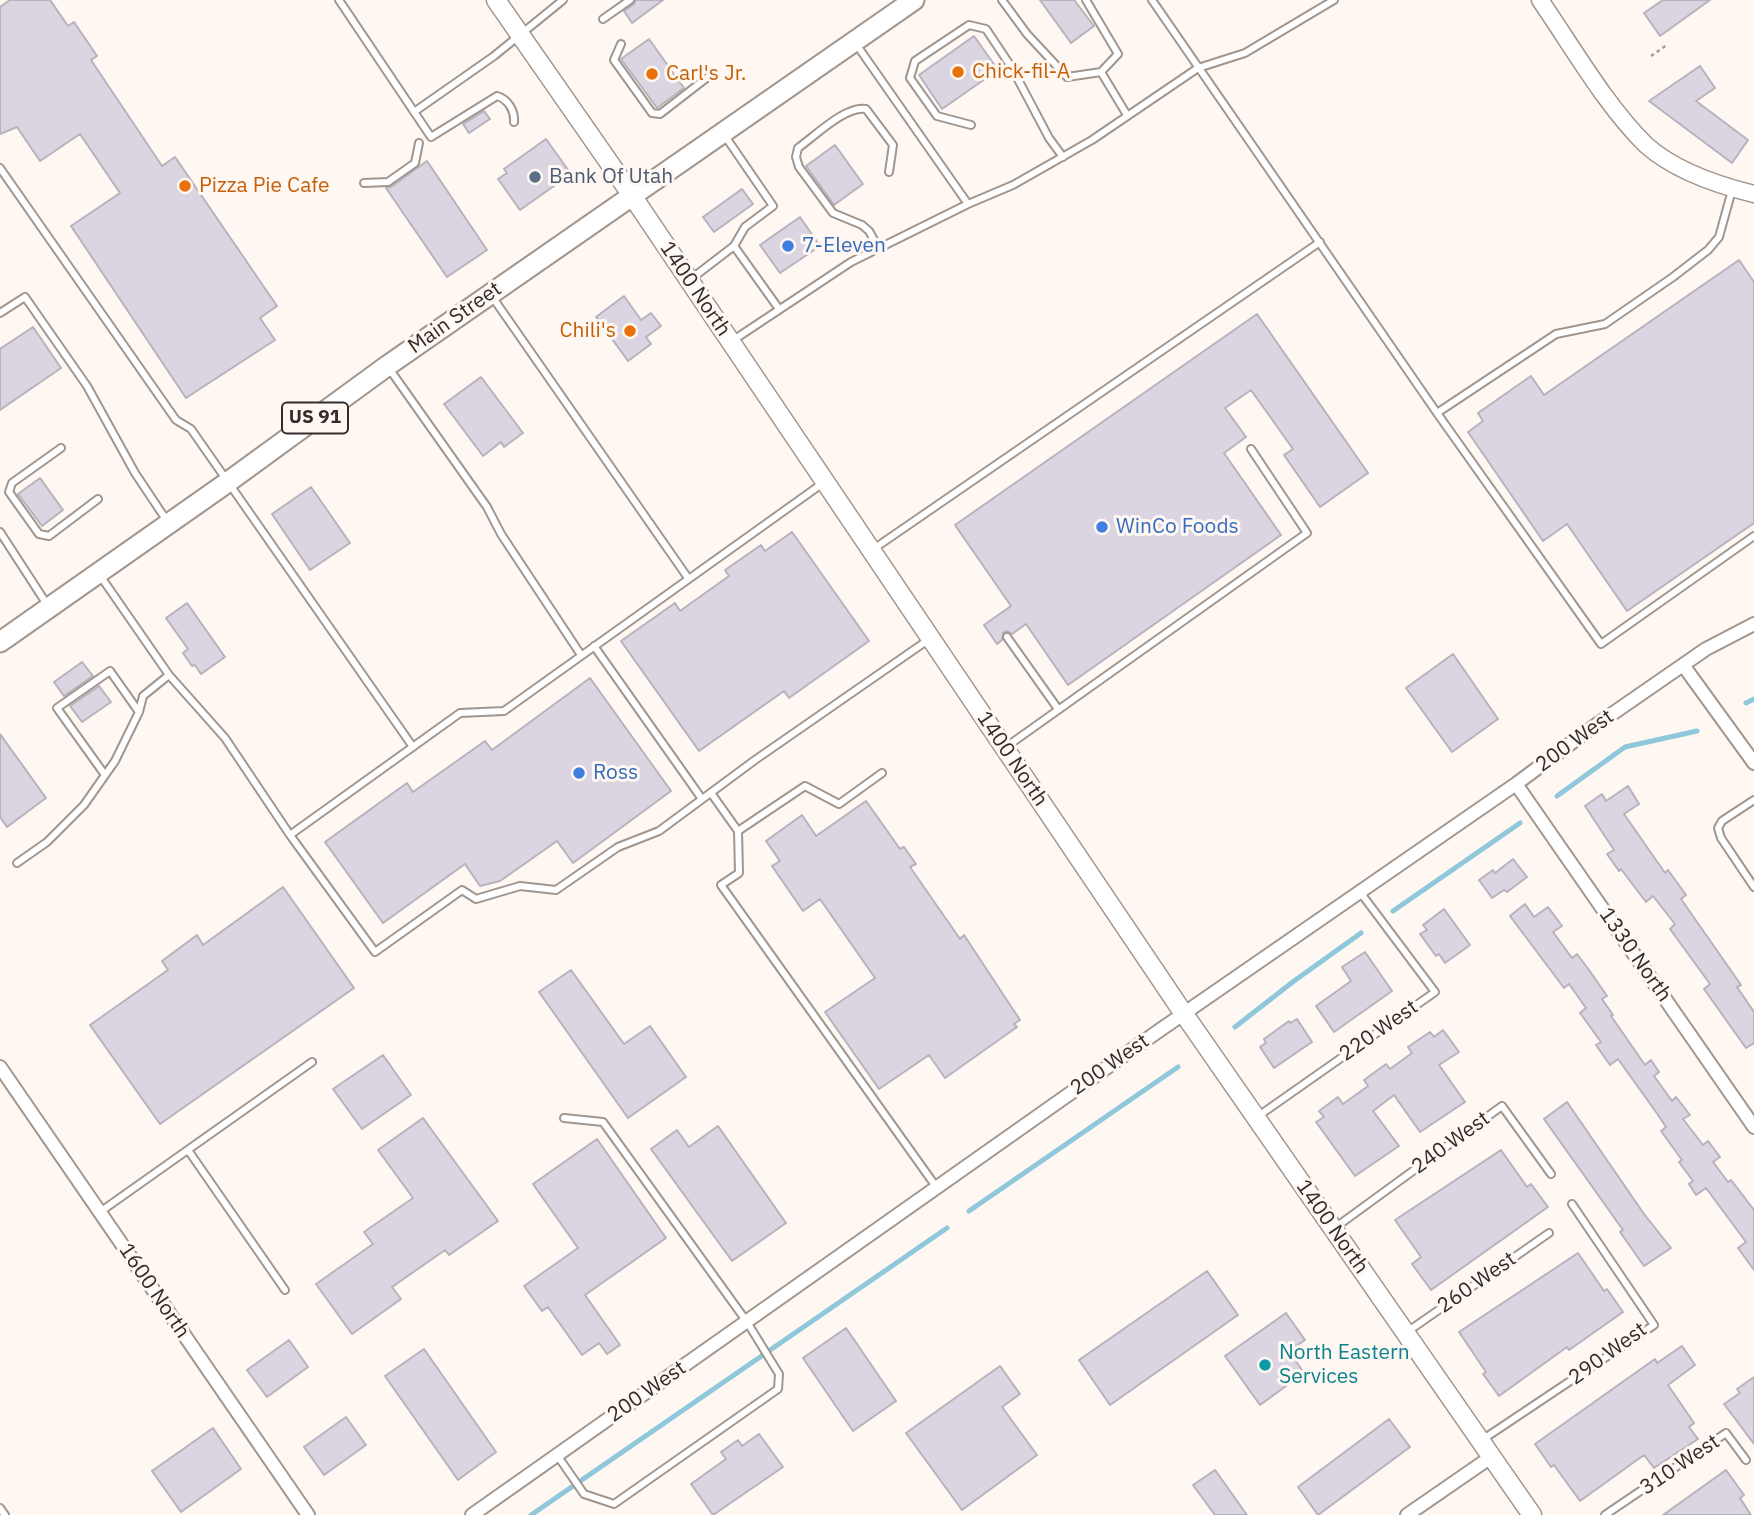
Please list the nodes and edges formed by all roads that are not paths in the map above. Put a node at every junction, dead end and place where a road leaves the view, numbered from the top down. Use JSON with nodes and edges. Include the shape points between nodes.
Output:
{"nodes":[{"id":1,"x":339,"y":0,"type":"edge"},
{"id":2,"x":496,"y":0,"type":"edge"},
{"id":3,"x":563,"y":0,"type":"edge"},
{"id":4,"x":630,"y":0,"type":"edge"},
{"id":5,"x":915,"y":0,"type":"edge"},
{"id":6,"x":1002,"y":0,"type":"edge"},
{"id":7,"x":1086,"y":0,"type":"edge"},
{"id":8,"x":1152,"y":0,"type":"edge"},
{"id":9,"x":1334,"y":0,"type":"edge"},
{"id":10,"x":1540,"y":0,"type":"edge"},
{"id":11,"x":1322,"y":2,"type":"edge"},
{"id":12,"x":603,"y":19,"type":"dead end"},
{"id":13,"x":520,"y":35,"type":"junction"},
{"id":14,"x":854,"y":42,"type":"junction"},
{"id":15,"x":621,"y":44,"type":"dead end"},
{"id":16,"x":1198,"y":68,"type":"junction"},
{"id":17,"x":1101,"y":72,"type":"junction"},
{"id":18,"x":713,"y":73,"type":"dead end"},
{"id":19,"x":414,"y":112,"type":"junction"},
{"id":20,"x":1128,"y":115,"type":"junction"},
{"id":21,"x":514,"y":122,"type":"dead end"},
{"id":22,"x":971,"y":125,"type":"dead end"},
{"id":23,"x":722,"y":132,"type":"junction"},
{"id":24,"x":419,"y":143,"type":"dead end"},
{"id":25,"x":1063,"y":157,"type":"junction"},
{"id":26,"x":0,"y":168,"type":"edge"},
{"id":27,"x":889,"y":172,"type":"dead end"},
{"id":28,"x":364,"y":183,"type":"dead end"},
{"id":29,"x":1732,"y":188,"type":"junction"},
{"id":30,"x":631,"y":194,"type":"junction"},
{"id":31,"x":1754,"y":194,"type":"edge"},
{"id":32,"x":968,"y":204,"type":"junction"},
{"id":33,"x":1320,"y":242,"type":"junction"},
{"id":34,"x":734,"y":246,"type":"junction"},
{"id":35,"x":880,"y":249,"type":"junction"},
{"id":36,"x":689,"y":281,"type":"junction"},
{"id":37,"x":490,"y":294,"type":"junction"},
{"id":38,"x":779,"y":309,"type":"junction"},
{"id":39,"x":0,"y":313,"type":"edge"},
{"id":40,"x":731,"y":342,"type":"junction"},
{"id":41,"x":387,"y":366,"type":"junction"},
{"id":42,"x":1437,"y":413,"type":"junction"},
{"id":43,"x":61,"y":448,"type":"dead end"},
{"id":44,"x":1251,"y":449,"type":"dead end"},
{"id":45,"x":228,"y":482,"type":"junction"},
{"id":46,"x":825,"y":482,"type":"junction"},
{"id":47,"x":98,"y":499,"type":"dead end"},
{"id":48,"x":169,"y":523,"type":"junction"},
{"id":49,"x":0,"y":532,"type":"edge"},
{"id":50,"x":1754,"y":536,"type":"edge"},
{"id":51,"x":871,"y":551,"type":"junction"},
{"id":52,"x":99,"y":573,"type":"junction"},
{"id":53,"x":688,"y":578,"type":"junction"},
{"id":54,"x":50,"y":608,"type":"junction"},
{"id":55,"x":1754,"y":624,"type":"edge"},
{"id":56,"x":1007,"y":637,"type":"dead end"},
{"id":57,"x":930,"y":638,"type":"junction"},
{"id":58,"x":0,"y":642,"type":"edge"},
{"id":59,"x":594,"y":646,"type":"junction"},
{"id":60,"x":581,"y":655,"type":"junction"},
{"id":61,"x":1683,"y":665,"type":"junction"},
{"id":62,"x":169,"y":675,"type":"junction"},
{"id":63,"x":1058,"y":709,"type":"junction"},
{"id":64,"x":139,"y":712,"type":"junction"},
{"id":65,"x":413,"y":747,"type":"junction"},
{"id":66,"x":1004,"y":748,"type":"junction"},
{"id":67,"x":1754,"y":763,"type":"edge"},
{"id":68,"x":882,"y":773,"type":"dead end"},
{"id":69,"x":105,"y":775,"type":"junction"},
{"id":70,"x":1516,"y":784,"type":"junction"},
{"id":71,"x":711,"y":793,"type":"junction"},
{"id":72,"x":702,"y":799,"type":"junction"},
{"id":73,"x":1754,"y":800,"type":"edge"},
{"id":74,"x":738,"y":831,"type":"junction"},
{"id":75,"x":290,"y":835,"type":"junction"},
{"id":76,"x":17,"y":863,"type":"dead end"},
{"id":77,"x":1754,"y":887,"type":"edge"},
{"id":78,"x":1360,"y":892,"type":"junction"},
{"id":79,"x":1184,"y":1014,"type":"junction"},
{"id":80,"x":312,"y":1062,"type":"dead end"},
{"id":81,"x":0,"y":1067,"type":"edge"},
{"id":82,"x":564,"y":1118,"type":"dead end"},
{"id":83,"x":1256,"y":1118,"type":"junction"},
{"id":84,"x":1754,"y":1127,"type":"edge"},
{"id":85,"x":187,"y":1150,"type":"junction"},
{"id":86,"x":1551,"y":1174,"type":"dead end"},
{"id":87,"x":937,"y":1188,"type":"junction"},
{"id":88,"x":1572,"y":1204,"type":"dead end"},
{"id":89,"x":100,"y":1212,"type":"junction"},
{"id":90,"x":1333,"y":1229,"type":"junction"},
{"id":91,"x":1549,"y":1233,"type":"dead end"},
{"id":92,"x":285,"y":1290,"type":"dead end"},
{"id":93,"x":747,"y":1322,"type":"junction"},
{"id":94,"x":1406,"y":1334,"type":"junction"},
{"id":95,"x":1481,"y":1441,"type":"junction"},
{"id":96,"x":557,"y":1455,"type":"junction"},
{"id":97,"x":1491,"y":1457,"type":"junction"},
{"id":98,"x":1746,"y":1460,"type":"dead end"},
{"id":99,"x":0,"y":1508,"type":"edge"},
{"id":100,"x":5,"y":1515,"type":"edge"},
{"id":101,"x":308,"y":1515,"type":"edge"},
{"id":102,"x":472,"y":1515,"type":"edge"},
{"id":103,"x":1407,"y":1515,"type":"edge"},
{"id":104,"x":1532,"y":1515,"type":"edge"},
{"id":105,"x":1605,"y":1515,"type":"edge"}],
"edges":[{"from":1,"to":19,"type":"lane"},
{"from":2,"to":13,"type":"main road","name":"1400 North"},
{"from":3,"to":13,"type":"lane"},
{"from":4,"to":12,"type":"lane"},
{"from":5,"to":14,"type":"main road","name":"Main Street","number":"US 91"},
{"from":6,"to":17,"type":"lane","via":[[1067,77]]},
{"from":7,"to":17,"type":"lane","via":[[1118,54]]},
{"from":8,"to":16,"type":"lane"},
{"from":9,"to":11,"type":"lane"},
{"from":10,"to":29,"type":"street","via":[[1618,114],[1648,146],[1689,173]]},
{"from":11,"to":16,"type":"lane","via":[[1245,53]]},
{"from":13,"to":19,"type":"lane"},
{"from":13,"to":30,"type":"main road","name":"1400 North"},
{"from":14,"to":23,"type":"main road","name":"Main Street","number":"US 91"},
{"from":14,"to":32,"type":"lane"},
{"from":15,"to":18,"type":"lane","via":[[614,60],[652,113],[660,114]]},
{"from":16,"to":20,"type":"lane"},
{"from":16,"to":33,"type":"lane"},
{"from":17,"to":20,"type":"lane"},
{"from":19,"to":21,"type":"lane","via":[[432,137],[497,96],[504,98],[515,114]]},
{"from":20,"to":25,"type":"lane"},
{"from":22,"to":25,"type":"lane","via":[[937,116],[910,78],[915,61],[969,25],[986,29]]},
{"from":23,"to":30,"type":"main road","name":"Main Street","number":"US 91"},
{"from":23,"to":34,"type":"lane","via":[[774,206],[745,227]]},
{"from":24,"to":28,"type":"lane","via":[[415,163],[388,182]]},
{"from":25,"to":32,"type":"lane"},
{"from":26,"to":45,"type":"lane","via":[[176,420],[191,429]]},
{"from":27,"to":35,"type":"lane","via":[[893,145],[866,109],[848,111],[798,148],[796,157],[833,213],[862,225]]},
{"from":29,"to":31,"type":"street"},
{"from":29,"to":42,"type":"lane","via":[[1719,237],[1709,250],[1605,324],[1556,334]]},
{"from":30,"to":36,"type":"main road","name":"1400 North"},
{"from":30,"to":37,"type":"main road","name":"Main Street","number":"US 91"},
{"from":32,"to":35,"type":"lane"},
{"from":33,"to":42,"type":"lane"},
{"from":33,"to":51,"type":"lane"},
{"from":34,"to":36,"type":"lane"},
{"from":34,"to":38,"type":"lane"},
{"from":35,"to":38,"type":"lane","via":[[851,262]]},
{"from":36,"to":40,"type":"main road","name":"1400 North"},
{"from":37,"to":41,"type":"main road","name":"Main Street","number":"US 91"},
{"from":37,"to":53,"type":"lane"},
{"from":38,"to":40,"type":"lane"},
{"from":39,"to":48,"type":"lane","via":[[25,297],[87,386]]},
{"from":40,"to":46,"type":"main road","name":"1400 North"},
{"from":41,"to":45,"type":"main road","name":"Main Street","number":"US 91"},
{"from":41,"to":60,"type":"lane","via":[[487,507]]},
{"from":42,"to":50,"type":"lane","via":[[1601,644]]},
{"from":43,"to":47,"type":"lane","via":[[12,483],[9,492],[38,534],[49,536]]},
{"from":44,"to":63,"type":"lane","via":[[1307,533]]},
{"from":45,"to":48,"type":"main road","name":"Main Street","number":"US 91"},
{"from":45,"to":65,"type":"lane"},
{"from":46,"to":51,"type":"main road","name":"1400 North"},
{"from":46,"to":53,"type":"lane"},
{"from":48,"to":52,"type":"main road","name":"Main Street","number":"US 91"},
{"from":49,"to":54,"type":"lane"},
{"from":51,"to":57,"type":"main road","name":"1400 North"},
{"from":52,"to":54,"type":"main road","name":"Main Street","number":"US 91"},
{"from":52,"to":62,"type":"lane"},
{"from":53,"to":59,"type":"lane"},
{"from":54,"to":58,"type":"main road","name":"Main Street","number":"US 91"},
{"from":55,"to":61,"type":"street","name":"200 West"},
{"from":56,"to":63,"type":"lane"},
{"from":57,"to":66,"type":"main road","name":"1400 North"},
{"from":57,"to":71,"type":"lane"},
{"from":59,"to":60,"type":"lane"},
{"from":59,"to":72,"type":"lane"},
{"from":60,"to":65,"type":"lane","via":[[504,711],[460,713]]},
{"from":61,"to":67,"type":"street"},
{"from":61,"to":70,"type":"street","name":"200 West"},
{"from":62,"to":64,"type":"lane","via":[[143,696]]},
{"from":62,"to":75,"type":"lane","via":[[225,737]]},
{"from":63,"to":66,"type":"lane"},
{"from":64,"to":69,"type":"lane"},
{"from":64,"to":69,"type":"lane","via":[[110,671],[57,708]]},
{"from":65,"to":75,"type":"lane"},
{"from":66,"to":79,"type":"main road","name":"1400 North"},
{"from":68,"to":74,"type":"lane","via":[[839,804],[805,786]]},
{"from":69,"to":76,"type":"lane","via":[[84,805],[47,842]]},
{"from":70,"to":78,"type":"street","name":"200 West"},
{"from":70,"to":84,"type":"street","name":"1330 North"},
{"from":71,"to":72,"type":"lane"},
{"from":71,"to":74,"type":"lane"},
{"from":72,"to":75,"type":"lane","via":[[659,831],[618,847],[556,890],[520,886],[476,899],[462,890],[375,952]]},
{"from":73,"to":77,"type":"lane","via":[[1718,828]]},
{"from":74,"to":87,"type":"lane","via":[[739,873],[721,885]]},
{"from":78,"to":79,"type":"street","name":"200 West"},
{"from":78,"to":83,"type":"lane","name":"220 West","via":[[1434,992]]},
{"from":79,"to":83,"type":"main road","name":"1400 North"},
{"from":79,"to":87,"type":"street","name":"200 West"},
{"from":80,"to":85,"type":"lane"},
{"from":81,"to":89,"type":"street","name":"1600 North"},
{"from":82,"to":93,"type":"lane","via":[[603,1122]]},
{"from":83,"to":90,"type":"main road","name":"1400 North"},
{"from":85,"to":89,"type":"lane"},
{"from":85,"to":92,"type":"lane"},
{"from":86,"to":90,"type":"lane","name":"240 West","via":[[1502,1107]]},
{"from":87,"to":93,"type":"street","name":"200 West"},
{"from":88,"to":95,"type":"lane","name":"290 West","via":[[1654,1325]]},
{"from":89,"to":101,"type":"street","name":"1600 North"},
{"from":90,"to":94,"type":"main road","name":"1400 North"},
{"from":91,"to":94,"type":"lane","name":"260 West"},
{"from":93,"to":96,"type":"street","name":"200 West"},
{"from":93,"to":96,"type":"lane","via":[[779,1374],[778,1389],[614,1504],[584,1494]]},
{"from":94,"to":95,"type":"main road","name":"1400 North"},
{"from":95,"to":97,"type":"main road","name":"1400 North"},
{"from":96,"to":102,"type":"street","name":"200 West"},
{"from":97,"to":103,"type":"street"},
{"from":97,"to":104,"type":"main road","name":"1400 North"},
{"from":98,"to":105,"type":"lane","name":"310 West","via":[[1726,1433]]},
{"from":99,"to":100,"type":"lane"}]}
